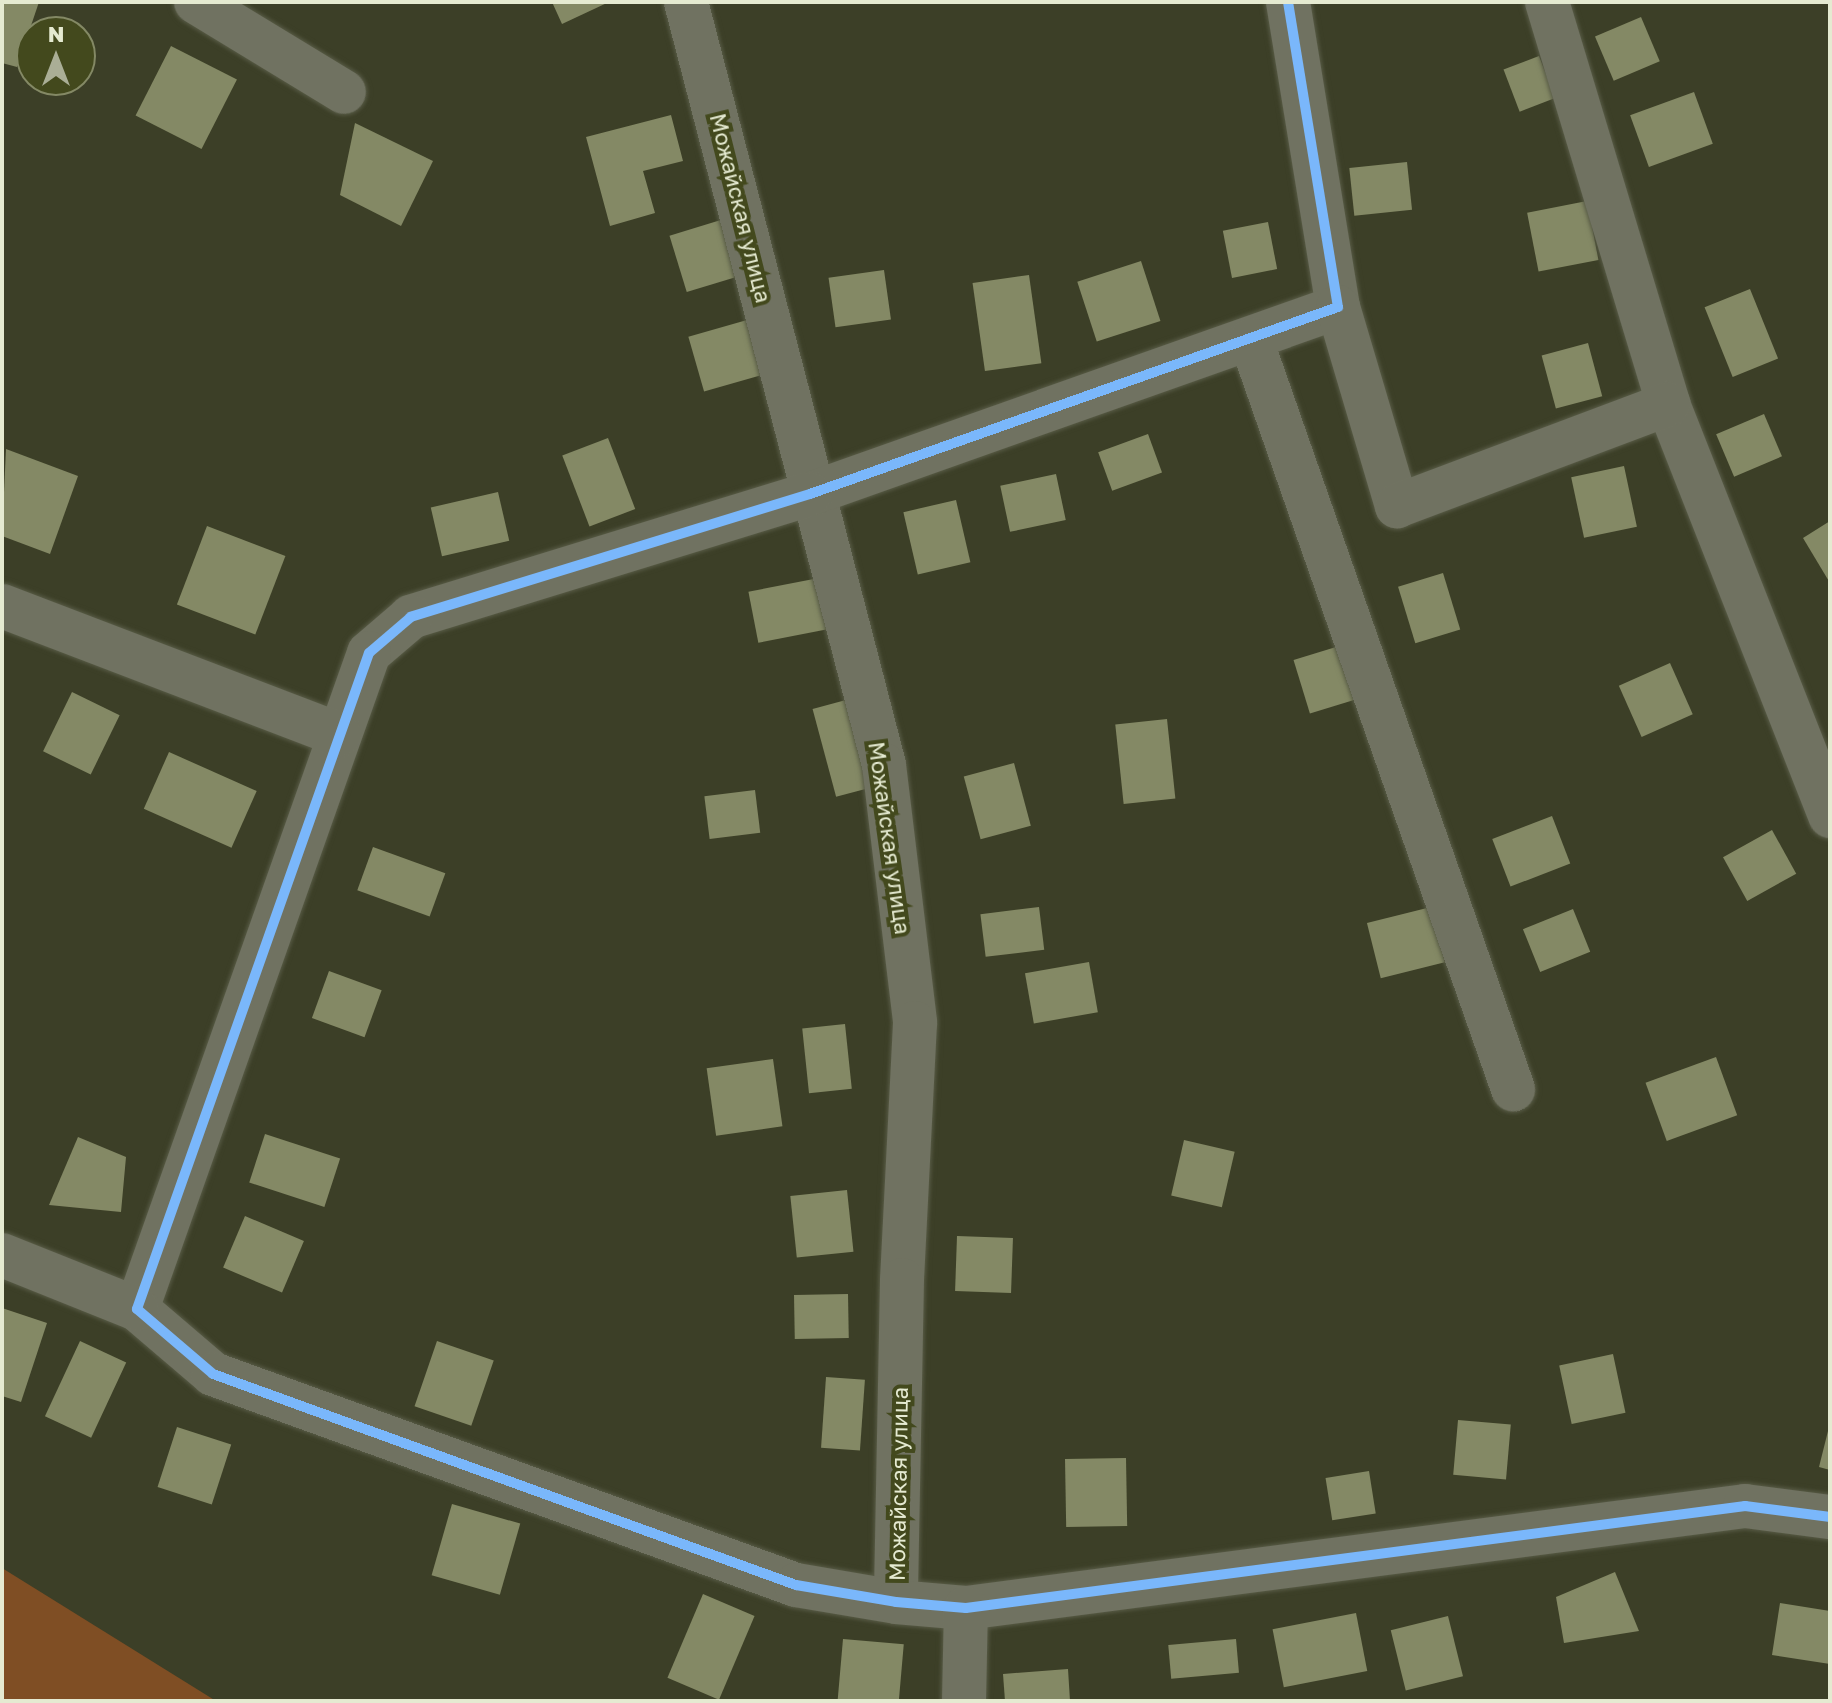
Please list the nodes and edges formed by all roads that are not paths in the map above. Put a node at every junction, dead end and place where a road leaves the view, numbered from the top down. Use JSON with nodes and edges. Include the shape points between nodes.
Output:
{"nodes":[{"id":1,"x":196,"y":2,"type":"edge"},
{"id":2,"x":686,"y":2,"type":"edge"},
{"id":3,"x":1288,"y":2,"type":"edge"},
{"id":4,"x":1547,"y":2,"type":"edge"},
{"id":5,"x":344,"y":92,"type":"dead end"},
{"id":6,"x":1338,"y":307,"type":"junction"},
{"id":7,"x":1251,"y":340,"type":"junction"},
{"id":8,"x":1668,"y":404,"type":"junction"},
{"id":9,"x":810,"y":494,"type":"junction"},
{"id":10,"x":2,"y":606,"type":"edge"},
{"id":11,"x":339,"y":735,"type":"junction"},
{"id":12,"x":1830,"y":816,"type":"edge"},
{"id":13,"x":1513,"y":1089,"type":"dead end"},
{"id":14,"x":2,"y":1255,"type":"edge"},
{"id":15,"x":137,"y":1309,"type":"junction"},
{"id":16,"x":1830,"y":1517,"type":"edge"},
{"id":17,"x":896,"y":1602,"type":"junction"},
{"id":18,"x":966,"y":1608,"type":"junction"},
{"id":19,"x":964,"y":1701,"type":"edge"}],
"edges":[{"from":1,"to":5,"type":"street"},
{"from":2,"to":9,"type":"street","name":"Можайская улица","via":[[741,199]]},
{"from":3,"to":6,"type":"street"},
{"from":4,"to":8,"type":"street"},
{"from":6,"to":7,"type":"street"},
{"from":6,"to":8,"type":"street","via":[[1397,506]]},
{"from":7,"to":9,"type":"street"},
{"from":7,"to":13,"type":"street"},
{"from":8,"to":12,"type":"street"},
{"from":9,"to":11,"type":"street","via":[[411,617],[369,653]]},
{"from":9,"to":17,"type":"street","name":"Можайская улица","via":[[884,765],[915,1023],[902,1280]]},
{"from":10,"to":11,"type":"street"},
{"from":11,"to":15,"type":"street"},
{"from":14,"to":15,"type":"street"},
{"from":15,"to":17,"type":"street","via":[[213,1374],[796,1585]]},
{"from":16,"to":18,"type":"street","via":[[1745,1506]]},
{"from":17,"to":18,"type":"street"},
{"from":18,"to":19,"type":"street"}]}
